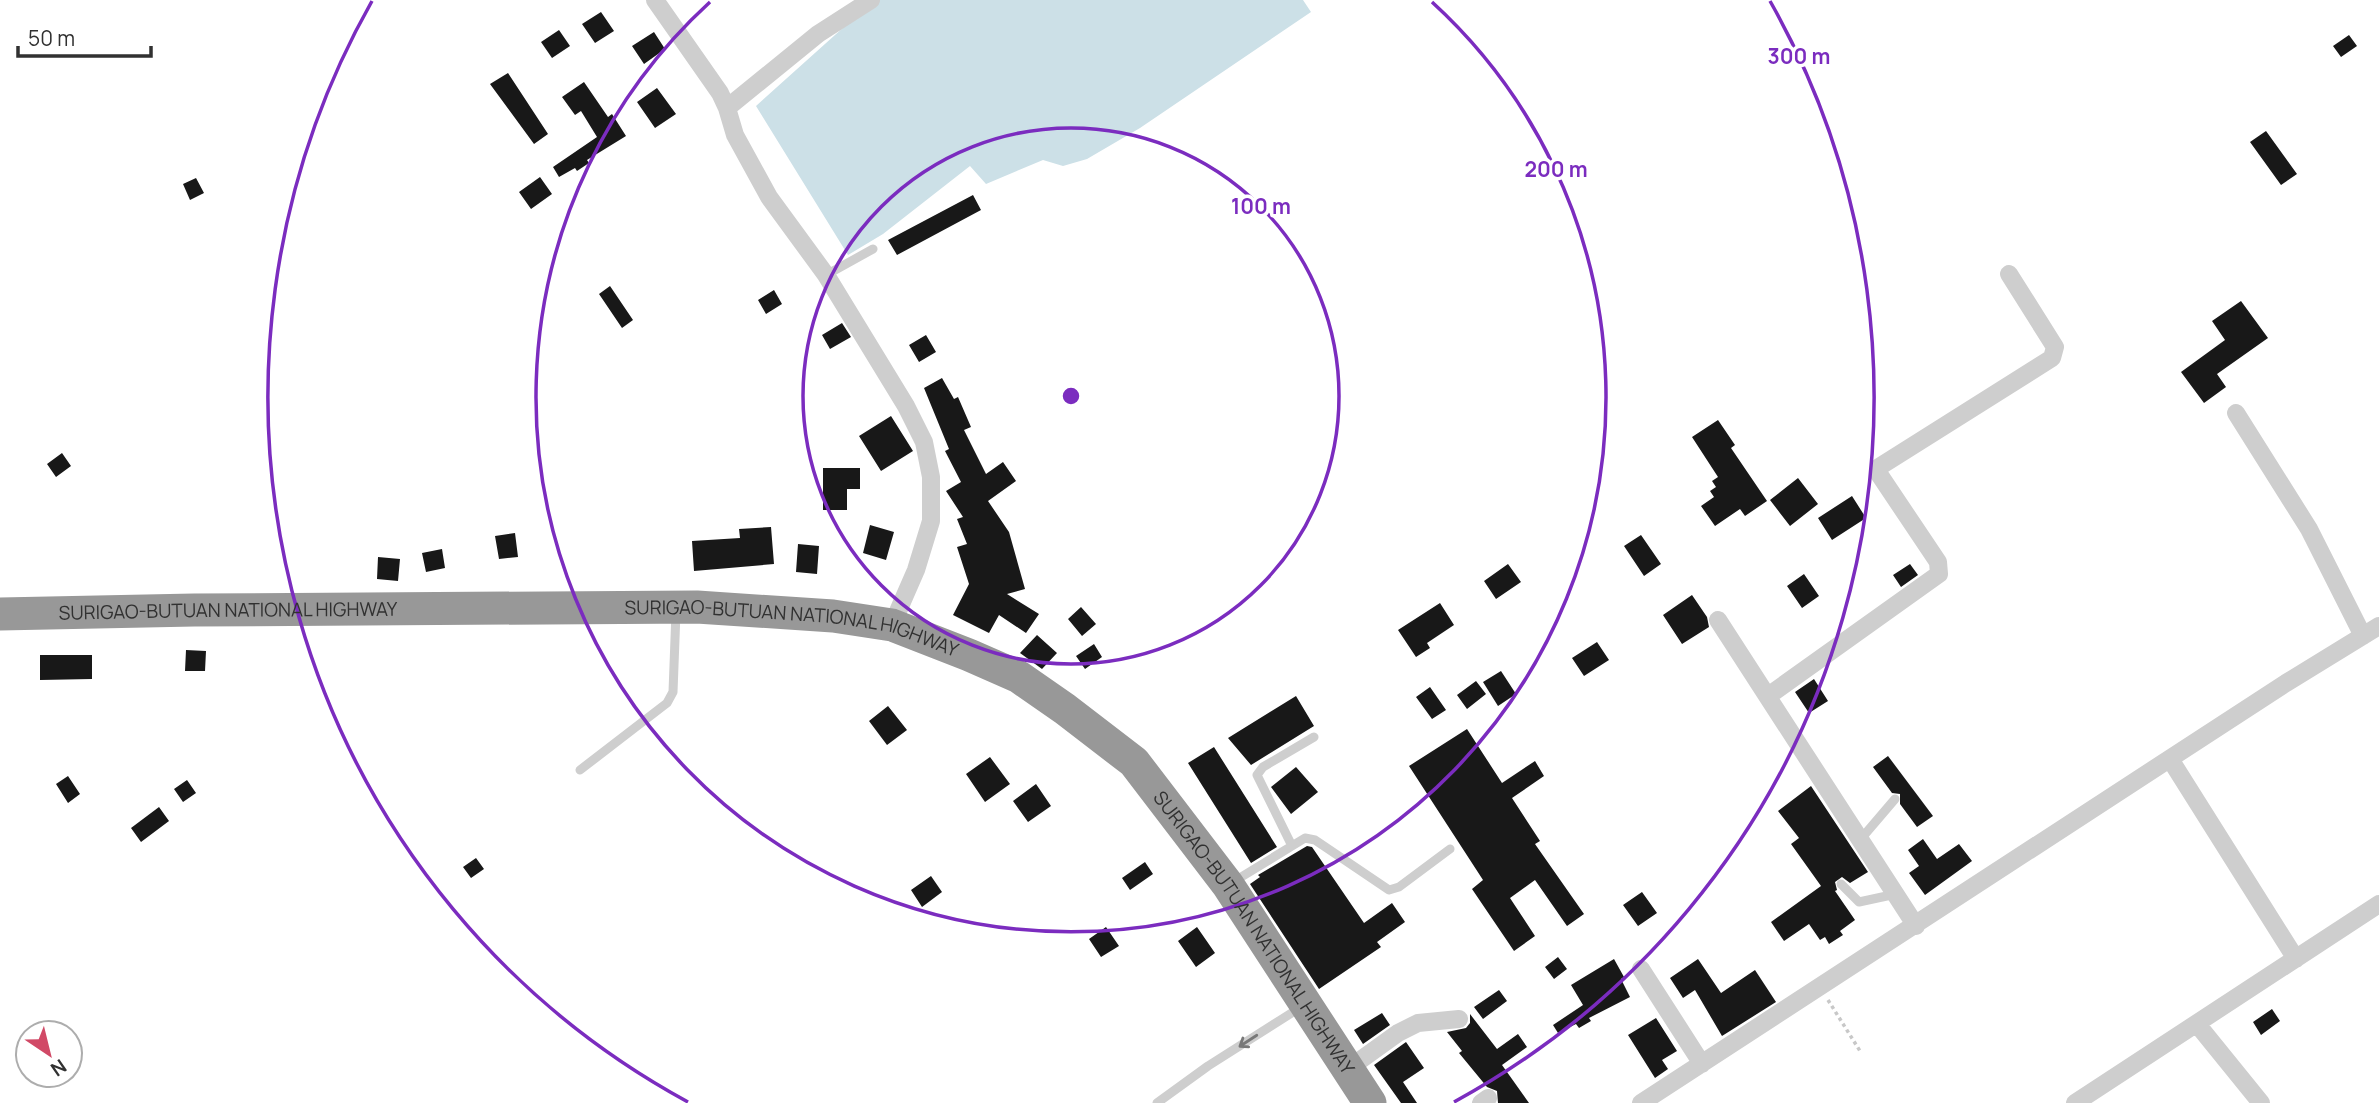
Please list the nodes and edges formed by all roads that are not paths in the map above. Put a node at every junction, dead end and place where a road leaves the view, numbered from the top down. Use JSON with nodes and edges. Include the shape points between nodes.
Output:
{"nodes":[{"id":1,"x":655,"y":0,"type":"edge"},
{"id":2,"x":871,"y":0,"type":"edge"},
{"id":3,"x":727,"y":108,"type":"junction"},
{"id":4,"x":873,"y":249,"type":"dead end"},
{"id":5,"x":2009,"y":274,"type":"dead end"},
{"id":6,"x":826,"y":275,"type":"junction"},
{"id":7,"x":2236,"y":413,"type":"dead end"},
{"id":8,"x":676,"y":607,"type":"junction"},
{"id":9,"x":0,"y":614,"type":"edge"},
{"id":10,"x":1718,"y":620,"type":"dead end"},
{"id":11,"x":892,"y":625,"type":"junction"},
{"id":12,"x":2379,"y":626,"type":"edge"},
{"id":13,"x":2363,"y":636,"type":"junction"},
{"id":14,"x":1768,"y":696,"type":"junction"},
{"id":15,"x":1314,"y":737,"type":"dead end"},
{"id":16,"x":2170,"y":759,"type":"junction"},
{"id":17,"x":580,"y":770,"type":"dead end"},
{"id":18,"x":1895,"y":799,"type":"dead end"},
{"id":19,"x":1860,"y":840,"type":"junction"},
{"id":20,"x":1292,"y":846,"type":"junction"},
{"id":21,"x":1450,"y":849,"type":"dead end"},
{"id":22,"x":1841,"y":884,"type":"dead end"},
{"id":23,"x":1228,"y":885,"type":"junction"},
{"id":24,"x":1896,"y":894,"type":"junction"},
{"id":25,"x":2379,"y":904,"type":"edge"},
{"id":26,"x":1916,"y":926,"type":"junction"},
{"id":27,"x":2297,"y":959,"type":"junction"},
{"id":28,"x":1642,"y":969,"type":"dead end"},
{"id":29,"x":1306,"y":1004,"type":"junction"},
{"id":30,"x":1459,"y":1018,"type":"dead end"},
{"id":31,"x":2197,"y":1024,"type":"junction"},
{"id":32,"x":1702,"y":1064,"type":"junction"},
{"id":33,"x":1348,"y":1069,"type":"junction"},
{"id":34,"x":1157,"y":1103,"type":"edge"},
{"id":35,"x":1368,"y":1103,"type":"edge"},
{"id":36,"x":1641,"y":1103,"type":"edge"},
{"id":37,"x":2076,"y":1103,"type":"edge"},
{"id":38,"x":2261,"y":1103,"type":"edge"}],
"edges":[{"from":1,"to":3,"type":"street"},
{"from":2,"to":3,"type":"street","via":[[818,34]]},
{"from":3,"to":6,"type":"street","via":[[735,135],[769,197]]},
{"from":4,"to":6,"type":"lane"},
{"from":5,"to":14,"type":"street","via":[[2055,347],[2052,358],[1879,467],[1878,474],[1938,562],[1939,575]]},
{"from":6,"to":11,"type":"street","via":[[906,406],[924,442],[931,477],[931,521]]},
{"from":7,"to":13,"type":"street","via":[[2309,529]]},
{"from":8,"to":9,"type":"highway","name":"SURIGAO-BUTUAN NATIONAL HIGHWAY"},
{"from":8,"to":11,"type":"highway","name":"SURIGAO-BUTUAN NATIONAL HIGHWAY","via":[[833,616]]},
{"from":8,"to":17,"type":"lane","via":[[673,692],[667,703]]},
{"from":10,"to":14,"type":"street"},
{"from":11,"to":23,"type":"highway","name":"SURIGAO-BUTUAN NATIONAL HIGHWAY","via":[[1019,677],[1134,762]]},
{"from":12,"to":13,"type":"street"},
{"from":13,"to":16,"type":"street"},
{"from":14,"to":19,"type":"street"},
{"from":15,"to":20,"type":"lane","via":[[1263,766],[1257,775]]},
{"from":16,"to":26,"type":"street"},
{"from":16,"to":27,"type":"street"},
{"from":18,"to":19,"type":"lane"},
{"from":19,"to":24,"type":"street"},
{"from":20,"to":21,"type":"lane","via":[[1305,838],[1315,840],[1390,890]]},
{"from":20,"to":23,"type":"lane"},
{"from":22,"to":24,"type":"lane","via":[[1859,902]]},
{"from":23,"to":29,"type":"highway","name":"SURIGAO-BUTUAN NATIONAL HIGHWAY"},
{"from":24,"to":26,"type":"street"},
{"from":25,"to":27,"type":"street"},
{"from":26,"to":32,"type":"street"},
{"from":27,"to":31,"type":"street"},
{"from":28,"to":32,"type":"street"},
{"from":29,"to":33,"type":"highway","name":"SURIGAO-BUTUAN NATIONAL HIGHWAY"},
{"from":29,"to":34,"type":"lane","one_way":true},
{"from":30,"to":33,"type":"street","via":[[1418,1023]]},
{"from":31,"to":37,"type":"street"},
{"from":31,"to":38,"type":"street"},
{"from":32,"to":36,"type":"street"},
{"from":33,"to":35,"type":"highway","name":"SURIGAO-BUTUAN NATIONAL HIGHWAY"}]}
